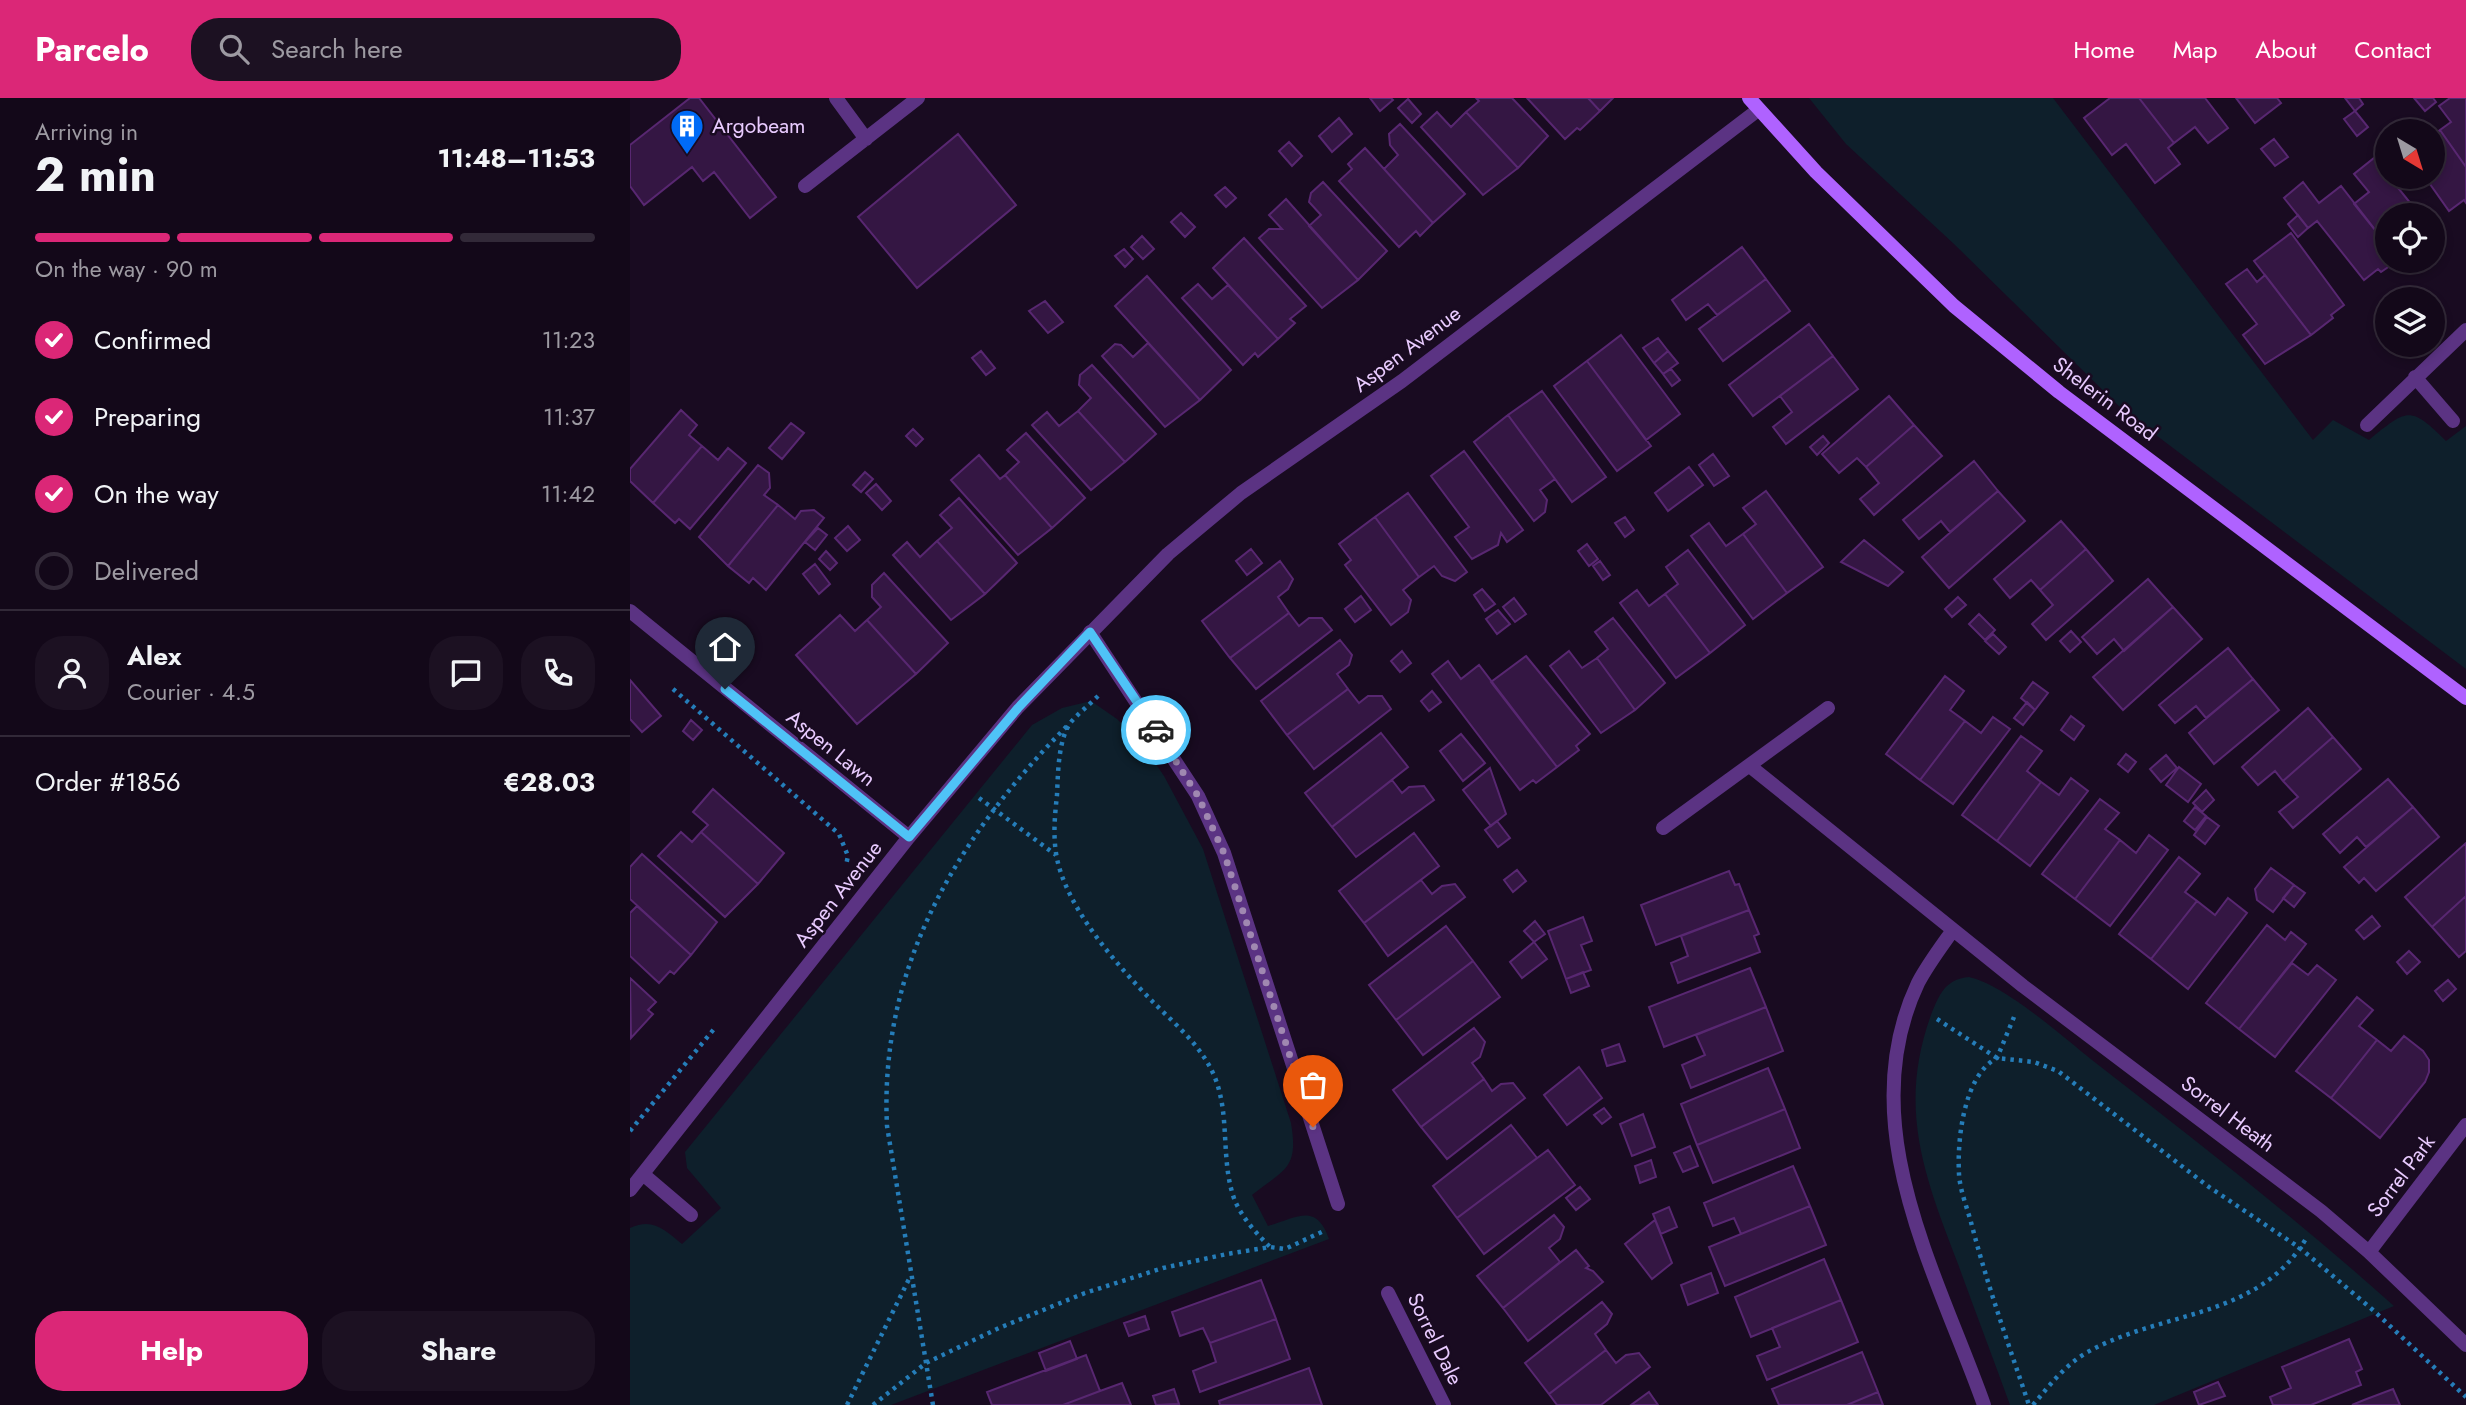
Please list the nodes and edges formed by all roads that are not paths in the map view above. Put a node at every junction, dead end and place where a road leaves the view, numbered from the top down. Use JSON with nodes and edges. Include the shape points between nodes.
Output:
{"nodes":[{"id":1,"x":836,"y":98,"type":"edge"},
{"id":2,"x":918,"y":98,"type":"edge"},
{"id":3,"x":1754,"y":104,"type":"edge"},
{"id":4,"x":866,"y":138,"type":"junction"},
{"id":5,"x":805,"y":186,"type":"dead end"},
{"id":6,"x":2466,"y":330,"type":"edge"},
{"id":7,"x":2415,"y":377,"type":"junction"},
{"id":8,"x":2453,"y":421,"type":"dead end"},
{"id":9,"x":2367,"y":425,"type":"dead end"},
{"id":10,"x":630,"y":611,"type":"edge"},
{"id":11,"x":1090,"y":632,"type":"junction"},
{"id":12,"x":2466,"y":698,"type":"edge"},
{"id":13,"x":1828,"y":708,"type":"dead end"},
{"id":14,"x":1751,"y":766,"type":"junction"},
{"id":15,"x":1663,"y":828,"type":"dead end"},
{"id":16,"x":909,"y":837,"type":"junction"},
{"id":17,"x":1954,"y":930,"type":"junction"},
{"id":18,"x":2466,"y":1125,"type":"edge"},
{"id":19,"x":644,"y":1175,"type":"junction"},
{"id":20,"x":630,"y":1190,"type":"edge"},
{"id":21,"x":1338,"y":1204,"type":"road end"},
{"id":22,"x":691,"y":1214,"type":"dead end"},
{"id":23,"x":2369,"y":1252,"type":"junction"},
{"id":24,"x":1388,"y":1293,"type":"dead end"},
{"id":25,"x":2466,"y":1345,"type":"edge"},
{"id":26,"x":1444,"y":1405,"type":"edge"},
{"id":27,"x":1984,"y":1405,"type":"edge"}],
"edges":[{"from":1,"to":4,"type":"street"},
{"from":2,"to":4,"type":"street"},
{"from":3,"to":11,"type":"street","name":"Aspen Avenue","via":[[1402,381],[1241,493],[1168,554]]},
{"from":3,"to":12,"type":"street","name":"Shelerin Road","via":[[1910,266],[1996,341]]},
{"from":4,"to":5,"type":"street"},
{"from":6,"to":7,"type":"street"},
{"from":7,"to":8,"type":"street"},
{"from":7,"to":9,"type":"street"},
{"from":10,"to":16,"type":"street","name":"Aspen Lawn"},
{"from":11,"to":16,"type":"street","name":"Aspen Avenue","via":[[1018,708]]},
{"from":11,"to":21,"type":"street","via":[[1198,796],[1224,853]]},
{"from":13,"to":14,"type":"street"},
{"from":14,"to":15,"type":"street"},
{"from":14,"to":17,"type":"street","name":"Sorrel Heath"},
{"from":16,"to":19,"type":"street","name":"Aspen Avenue"},
{"from":17,"to":23,"type":"street","name":"Sorrel Heath"},
{"from":17,"to":27,"type":"street","via":[[1928,965],[1911,1001],[1897,1055],[1895,1145],[1906,1194]]},
{"from":18,"to":23,"type":"street","name":"Sorrel Park"},
{"from":19,"to":20,"type":"street","name":"Aspen Avenue"},
{"from":19,"to":22,"type":"street"},
{"from":23,"to":25,"type":"street","name":"Sorrel Heath"},
{"from":24,"to":26,"type":"street","name":"Sorrel Dale"}]}
